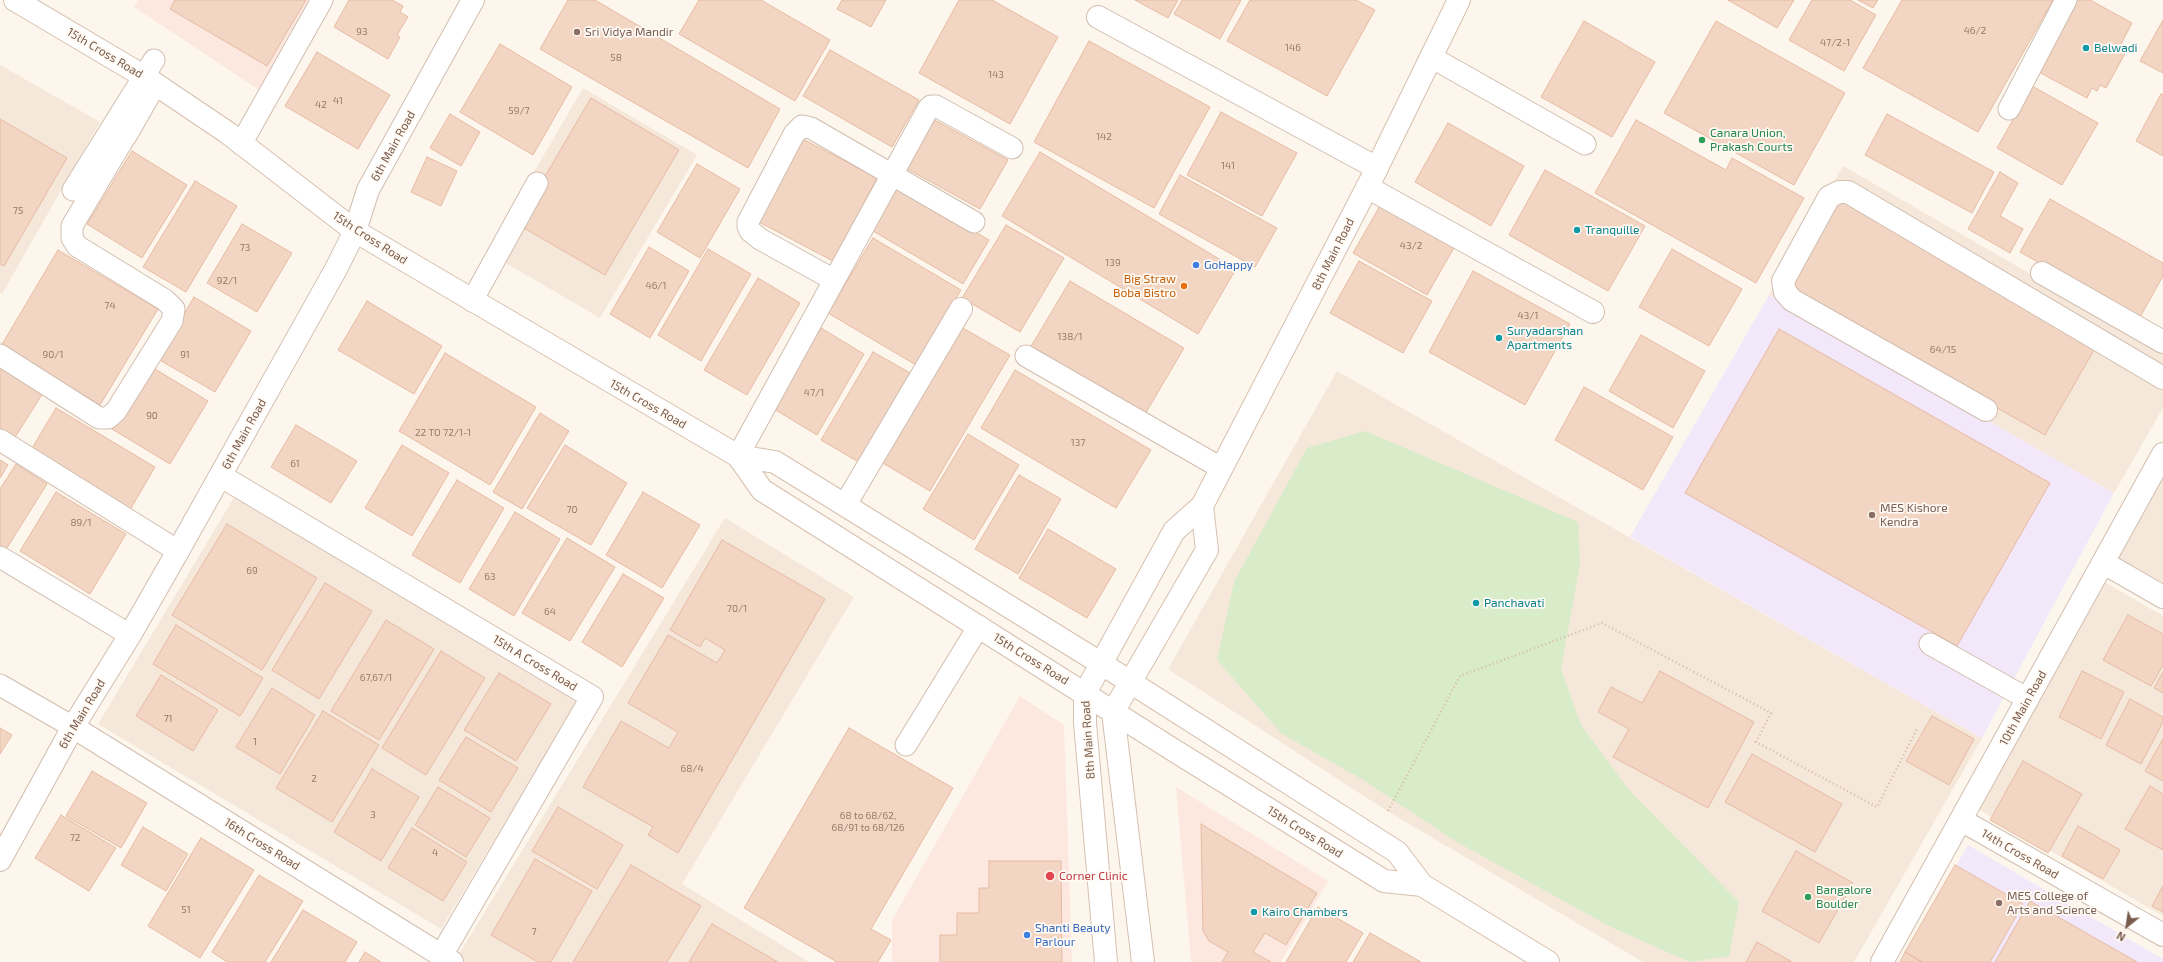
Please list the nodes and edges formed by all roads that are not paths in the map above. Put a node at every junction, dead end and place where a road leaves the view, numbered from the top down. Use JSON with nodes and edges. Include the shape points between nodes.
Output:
{"nodes":[{"id":1,"x":15,"y":0,"type":"edge"},
{"id":2,"x":322,"y":0,"type":"edge"},
{"id":3,"x":473,"y":0,"type":"edge"},
{"id":4,"x":1459,"y":0,"type":"edge"},
{"id":5,"x":2066,"y":0,"type":"edge"},
{"id":6,"x":1098,"y":17,"type":"dead end"},
{"id":7,"x":1431,"y":57,"type":"junction"},
{"id":8,"x":151,"y":73,"type":"junction"},
{"id":9,"x":2009,"y":109,"type":"dead end"},
{"id":10,"x":126,"y":135,"type":"joint"},
{"id":11,"x":241,"y":144,"type":"junction"},
{"id":12,"x":1584,"y":144,"type":"dead end"},
{"id":13,"x":1012,"y":148,"type":"dead end"},
{"id":14,"x":892,"y":175,"type":"junction"},
{"id":15,"x":1372,"y":178,"type":"junction"},
{"id":16,"x":536,"y":183,"type":"dead end"},
{"id":17,"x":73,"y":190,"type":"dead end"},
{"id":18,"x":974,"y":222,"type":"dead end"},
{"id":19,"x":354,"y":231,"type":"junction"},
{"id":20,"x":2042,"y":273,"type":"dead end"},
{"id":21,"x":834,"y":280,"type":"junction"},
{"id":22,"x":472,"y":300,"type":"junction"},
{"id":23,"x":961,"y":309,"type":"dead end"},
{"id":24,"x":1593,"y":312,"type":"dead end"},
{"id":25,"x":2160,"y":334,"type":"edge"},
{"id":26,"x":0,"y":355,"type":"edge"},
{"id":27,"x":1026,"y":356,"type":"dead end"},
{"id":28,"x":2163,"y":378,"type":"edge"},
{"id":29,"x":1986,"y":410,"type":"dead end"},
{"id":30,"x":0,"y":440,"type":"edge"},
{"id":31,"x":2163,"y":454,"type":"edge"},
{"id":32,"x":738,"y":456,"type":"junction"},
{"id":33,"x":1221,"y":468,"type":"junction"},
{"id":34,"x":221,"y":476,"type":"junction"},
{"id":35,"x":845,"y":505,"type":"junction"},
{"id":36,"x":1202,"y":506,"type":"junction"},
{"id":37,"x":178,"y":551,"type":"junction"},
{"id":38,"x":0,"y":557,"type":"edge"},
{"id":39,"x":2104,"y":563,"type":"junction"},
{"id":40,"x":2163,"y":597,"type":"edge"},
{"id":41,"x":979,"y":626,"type":"junction"},
{"id":42,"x":130,"y":635,"type":"junction"},
{"id":43,"x":1930,"y":644,"type":"dead end"},
{"id":44,"x":1102,"y":664,"type":"junction"},
{"id":45,"x":1130,"y":682,"type":"junction"},
{"id":46,"x":0,"y":685,"type":"edge"},
{"id":47,"x":1085,"y":693,"type":"junction"},
{"id":48,"x":2028,"y":699,"type":"junction"},
{"id":49,"x":1113,"y":712,"type":"junction"},
{"id":50,"x":73,"y":727,"type":"junction"},
{"id":51,"x":906,"y":745,"type":"dead end"},
{"id":52,"x":1961,"y":820,"type":"junction"},
{"id":53,"x":0,"y":860,"type":"edge"},
{"id":54,"x":1422,"y":885,"type":"junction"},
{"id":55,"x":2163,"y":935,"type":"edge"},
{"id":56,"x":446,"y":959,"type":"edge"},
{"id":57,"x":1535,"y":959,"type":"edge"},
{"id":58,"x":1106,"y":962,"type":"edge"},
{"id":59,"x":1143,"y":962,"type":"edge"},
{"id":60,"x":1882,"y":962,"type":"edge"}],
"edges":[{"from":1,"to":8,"type":"street","name":"15th Cross Road"},
{"from":2,"to":11,"type":"lane"},
{"from":3,"to":19,"type":"street","name":"6th Main Road","via":[[368,190]]},
{"from":4,"to":7,"type":"street","name":"8th Main Road"},
{"from":5,"to":9,"type":"lane"},
{"from":6,"to":15,"type":"street"},
{"from":7,"to":12,"type":"lane"},
{"from":7,"to":15,"type":"street","name":"8th Main Road"},
{"from":8,"to":10,"type":"street"},
{"from":8,"to":11,"type":"street","name":"15th Cross Road"},
{"from":8,"to":17,"type":"lane"},
{"from":10,"to":26,"type":"lane","via":[[72,226],[72,238],[77,246],[165,300],[174,309],[172,321],[116,411],[108,418],[99,418]]},
{"from":11,"to":19,"type":"street","name":"15th Cross Road"},
{"from":13,"to":14,"type":"lane","via":[[932,106]]},
{"from":14,"to":18,"type":"lane"},
{"from":14,"to":21,"type":"lane"},
{"from":14,"to":21,"type":"lane","via":[[807,126],[802,126],[794,134],[748,226],[760,239]]},
{"from":15,"to":24,"type":"street"},
{"from":15,"to":33,"type":"street","name":"8th Main Road"},
{"from":16,"to":22,"type":"lane"},
{"from":19,"to":22,"type":"street","name":"15th Cross Road"},
{"from":19,"to":34,"type":"street","name":"6th Main Road","via":[[336,269]]},
{"from":20,"to":25,"type":"street"},
{"from":21,"to":32,"type":"lane"},
{"from":22,"to":32,"type":"street","name":"15th Cross Road"},
{"from":23,"to":35,"type":"street"},
{"from":27,"to":33,"type":"lane"},
{"from":28,"to":29,"type":"street","via":[[1848,192],[1839,192],[1829,197],[1783,281],[1785,292],[1792,300]]},
{"from":30,"to":37,"type":"lane"},
{"from":31,"to":39,"type":"street","name":"10th Main Road"},
{"from":32,"to":35,"type":"street","name":"15th Cross Road","via":[[775,462]]},
{"from":32,"to":41,"type":"street","name":"15th Cross Road","via":[[762,490]]},
{"from":33,"to":36,"type":"street","name":"8th Main Road"},
{"from":34,"to":37,"type":"street","name":"6th Main Road"},
{"from":34,"to":56,"type":"street","name":"15th A Cross Road","via":[[592,696]]},
{"from":35,"to":44,"type":"street","name":"15th Cross Road"},
{"from":36,"to":44,"type":"street","name":"8th Main Road","via":[[1174,531]]},
{"from":36,"to":45,"type":"street","via":[[1207,550]]},
{"from":37,"to":42,"type":"street","name":"6th Main Road"},
{"from":38,"to":42,"type":"lane"},
{"from":39,"to":40,"type":"street"},
{"from":39,"to":48,"type":"street","name":"10th Main Road"},
{"from":41,"to":47,"type":"street","name":"15th Cross Road"},
{"from":41,"to":51,"type":"lane"},
{"from":42,"to":50,"type":"street","name":"6th Main Road"},
{"from":43,"to":48,"type":"lane"},
{"from":44,"to":45,"type":"street","name":"15th Cross Road"},
{"from":44,"to":47,"type":"street","name":"8th Main Road"},
{"from":45,"to":49,"type":"street"},
{"from":45,"to":54,"type":"street","name":"15th Cross Road","via":[[1397,852]]},
{"from":46,"to":50,"type":"lane"},
{"from":47,"to":49,"type":"street","name":"15th Cross Road"},
{"from":47,"to":58,"type":"street","name":"8th Main Road","via":[[1085,723]]},
{"from":48,"to":52,"type":"street","name":"10th Main Road"},
{"from":49,"to":54,"type":"street","name":"15th Cross Road","via":[[1384,881]]},
{"from":49,"to":59,"type":"street"},
{"from":50,"to":53,"type":"street","name":"6th Main Road"},
{"from":50,"to":56,"type":"street","name":"16th Cross Road"},
{"from":52,"to":55,"type":"street","name":"14th Cross Road"},
{"from":52,"to":60,"type":"street","name":"10th Main Road"},
{"from":54,"to":57,"type":"street","name":"15th Cross Road"}]}
